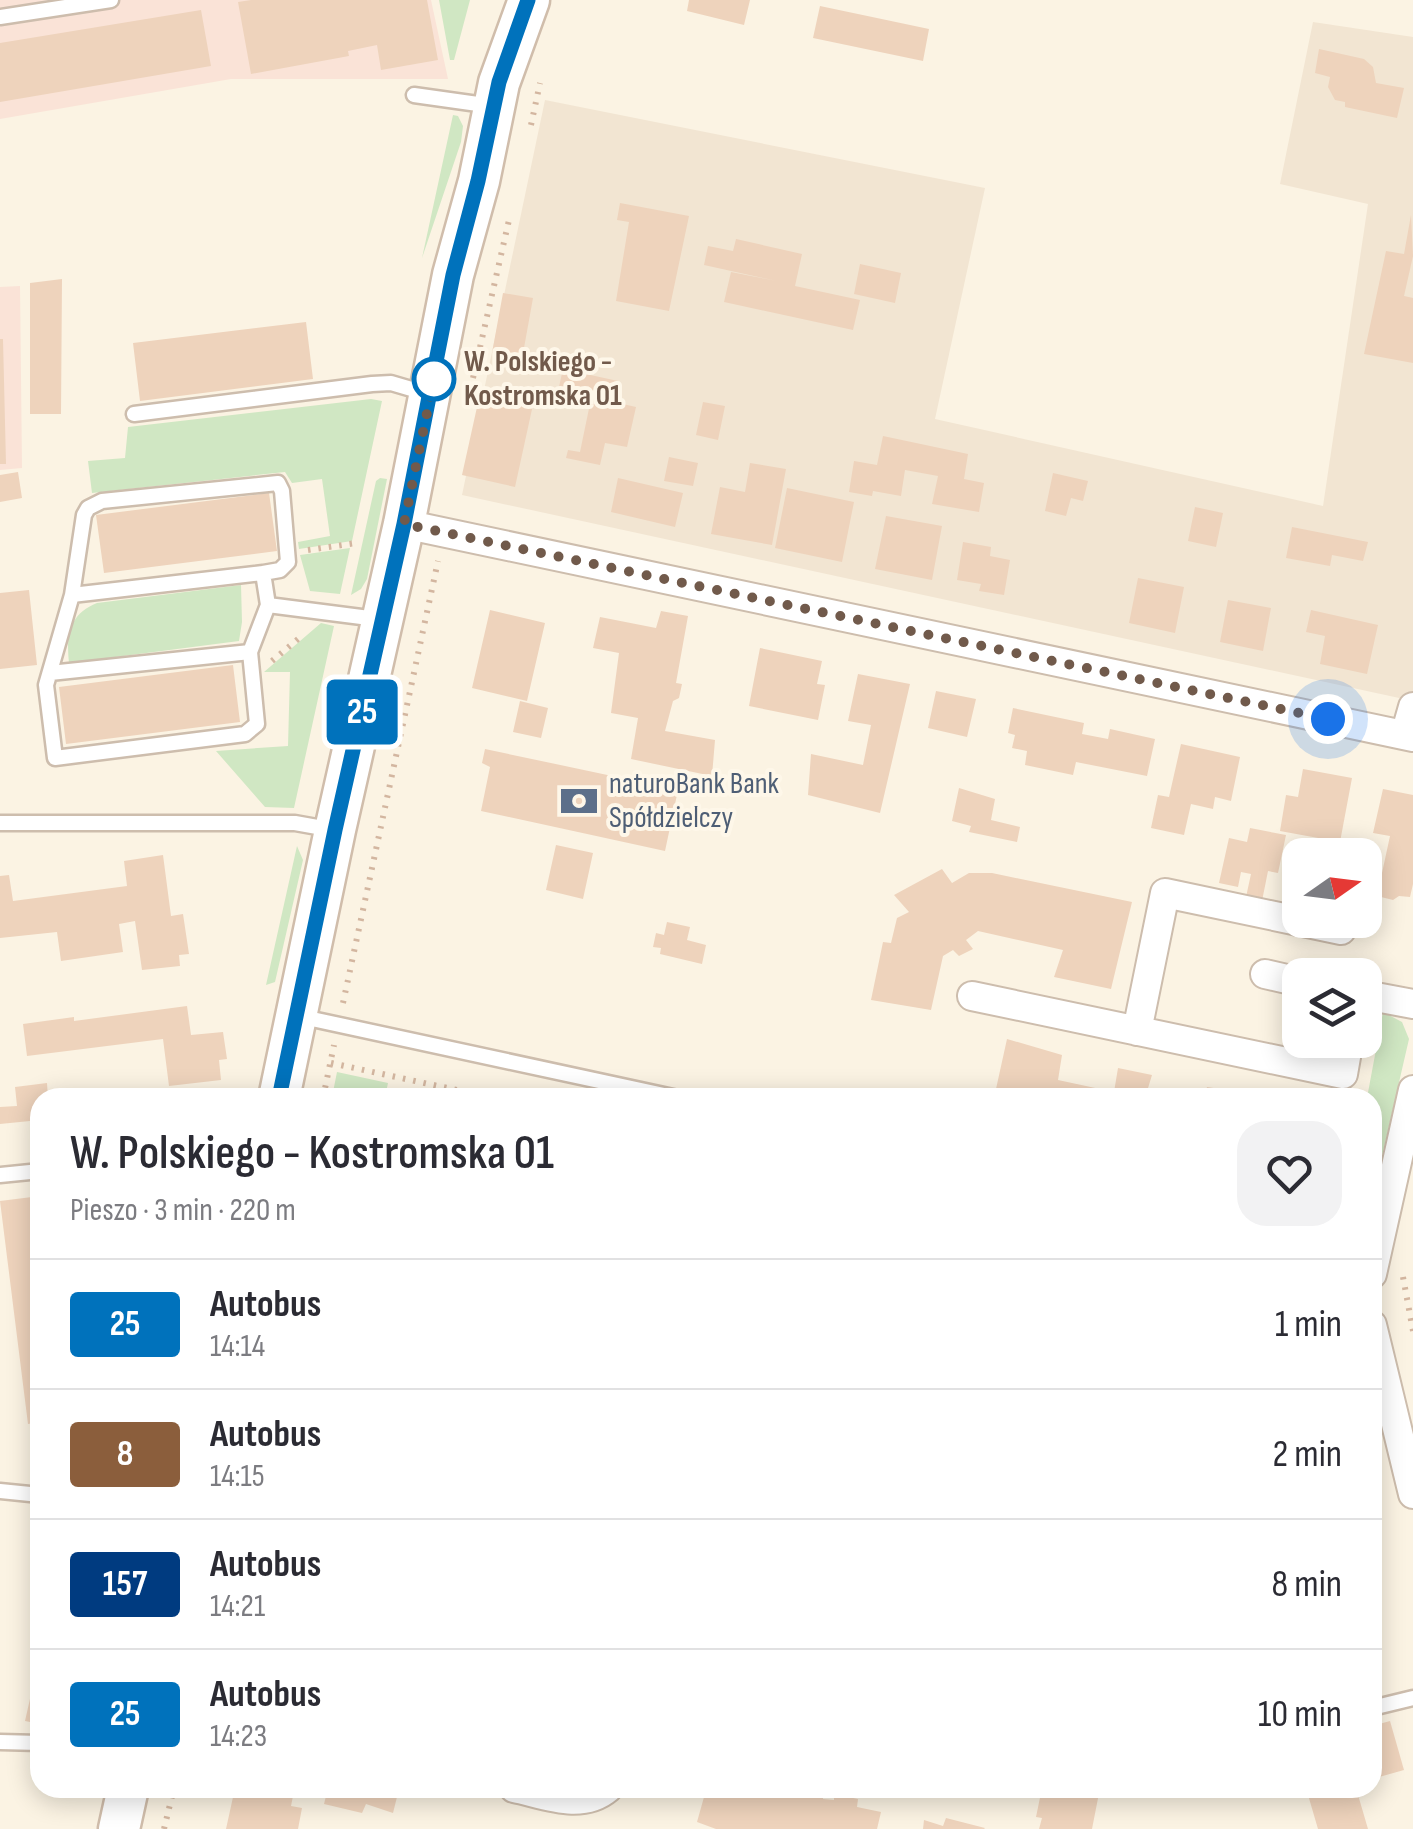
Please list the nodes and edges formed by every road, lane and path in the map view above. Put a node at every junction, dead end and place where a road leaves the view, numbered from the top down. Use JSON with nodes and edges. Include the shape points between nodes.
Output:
{"nodes":[{"id":1,"x":111,"y":0,"type":"edge"},
{"id":2,"x":506,"y":0,"type":"edge"},
{"id":3,"x":528,"y":0,"type":"edge"},
{"id":4,"x":0,"y":17,"type":"edge"},
{"id":5,"x":414,"y":94,"type":"dead end"},
{"id":6,"x":496,"y":94,"type":"junction"},
{"id":7,"x":431,"y":395,"type":"junction"},
{"id":8,"x":134,"y":414,"type":"dead end"},
{"id":9,"x":404,"y":524,"type":"junction"},
{"id":10,"x":356,"y":544,"type":"dead end"},
{"id":11,"x":289,"y":552,"type":"junction"},
{"id":12,"x":263,"y":573,"type":"junction"},
{"id":13,"x":72,"y":594,"type":"junction"},
{"id":14,"x":268,"y":606,"type":"junction"},
{"id":15,"x":326,"y":611,"type":"junction"},
{"id":16,"x":383,"y":620,"type":"junction"},
{"id":17,"x":250,"y":652,"type":"junction"},
{"id":18,"x":252,"y":672,"type":"junction"},
{"id":19,"x":50,"y":673,"type":"junction"},
{"id":20,"x":1413,"y":707,"type":"edge"},
{"id":21,"x":1409,"y":736,"type":"edge"},
{"id":22,"x":0,"y":823,"type":"edge"},
{"id":23,"x":335,"y":830,"type":"junction"},
{"id":24,"x":1282,"y":917,"type":"edge"},
{"id":25,"x":1264,"y":974,"type":"dead end"},
{"id":26,"x":1282,"y":978,"type":"edge"},
{"id":27,"x":972,"y":996,"type":"dead end"},
{"id":28,"x":1382,"y":998,"type":"edge"},
{"id":29,"x":1413,"y":1004,"type":"edge"},
{"id":30,"x":297,"y":1016,"type":"junction"},
{"id":31,"x":1136,"y":1030,"type":"junction"},
{"id":32,"x":1345,"y":1058,"type":"edge"},
{"id":33,"x":331,"y":1062,"type":"dead end"},
{"id":34,"x":281,"y":1088,"type":"edge"},
{"id":35,"x":449,"y":1088,"type":"edge"},
{"id":36,"x":632,"y":1088,"type":"edge"},
{"id":37,"x":1413,"y":1090,"type":"edge"},
{"id":38,"x":1407,"y":1145,"type":"edge"},
{"id":39,"x":30,"y":1172,"type":"edge"},
{"id":40,"x":0,"y":1176,"type":"edge"},
{"id":41,"x":1382,"y":1232,"type":"edge"},
{"id":42,"x":1403,"y":1268,"type":"dead end"},
{"id":43,"x":1403,"y":1284,"type":"junction"},
{"id":44,"x":1413,"y":1284,"type":"edge"},
{"id":45,"x":1413,"y":1330,"type":"edge"},
{"id":46,"x":1382,"y":1366,"type":"edge"},
{"id":47,"x":0,"y":1491,"type":"edge"},
{"id":48,"x":30,"y":1494,"type":"edge"},
{"id":49,"x":1413,"y":1494,"type":"edge"},
{"id":50,"x":1413,"y":1698,"type":"edge"},
{"id":51,"x":1382,"y":1706,"type":"edge"},
{"id":52,"x":0,"y":1742,"type":"edge"},
{"id":53,"x":30,"y":1743,"type":"edge"},
{"id":54,"x":126,"y":1798,"type":"edge"},
{"id":55,"x":172,"y":1798,"type":"edge"},
{"id":56,"x":562,"y":1798,"type":"edge"},
{"id":57,"x":592,"y":1798,"type":"edge"},
{"id":58,"x":119,"y":1829,"type":"edge"},
{"id":59,"x":164,"y":1829,"type":"edge"}],
"edges":[{"from":1,"to":4,"type":"lane"},
{"from":2,"to":6,"type":"main road"},
{"from":3,"to":6,"type":"main road"},
{"from":5,"to":6,"type":"lane"},
{"from":6,"to":7,"type":"main road"},
{"from":7,"to":8,"type":"lane","via":[[372,384]]},
{"from":7,"to":9,"type":"main road"},
{"from":9,"to":16,"type":"main road"},
{"from":9,"to":21,"type":"street"},
{"from":10,"to":11,"type":"path"},
{"from":11,"to":12,"type":"lane","via":[[285,567]]},
{"from":11,"to":13,"type":"lane","via":[[281,486],[273,481],[102,501],[84,515]]},
{"from":12,"to":13,"type":"lane"},
{"from":12,"to":14,"type":"lane"},
{"from":13,"to":19,"type":"lane"},
{"from":14,"to":15,"type":"lane"},
{"from":14,"to":17,"type":"lane"},
{"from":15,"to":16,"type":"lane"},
{"from":15,"to":18,"type":"path"},
{"from":16,"to":23,"type":"main road"},
{"from":17,"to":18,"type":"lane"},
{"from":17,"to":19,"type":"lane"},
{"from":18,"to":19,"type":"lane","via":[[257,724],[251,732],[55,758]]},
{"from":20,"to":21,"type":"street"},
{"from":22,"to":23,"type":"lane","via":[[295,823]]},
{"from":23,"to":30,"type":"main road"},
{"from":24,"to":31,"type":"street","via":[[1166,893]]},
{"from":25,"to":26,"type":"street"},
{"from":27,"to":31,"type":"street"},
{"from":28,"to":29,"type":"street"},
{"from":30,"to":34,"type":"main road"},
{"from":30,"to":36,"type":"lane"},
{"from":31,"to":32,"type":"street","via":[[1342,1074]]},
{"from":33,"to":35,"type":"path"},
{"from":37,"to":38,"type":"street"},
{"from":38,"to":41,"type":"street"},
{"from":39,"to":40,"type":"lane"},
{"from":42,"to":43,"type":"path"},
{"from":43,"to":44,"type":"path"},
{"from":43,"to":45,"type":"path"},
{"from":46,"to":49,"type":"street"},
{"from":47,"to":48,"type":"lane"},
{"from":50,"to":51,"type":"lane"},
{"from":52,"to":53,"type":"lane"},
{"from":54,"to":58,"type":"main road"},
{"from":55,"to":59,"type":"path"},
{"from":56,"to":57,"type":"street"}]}
